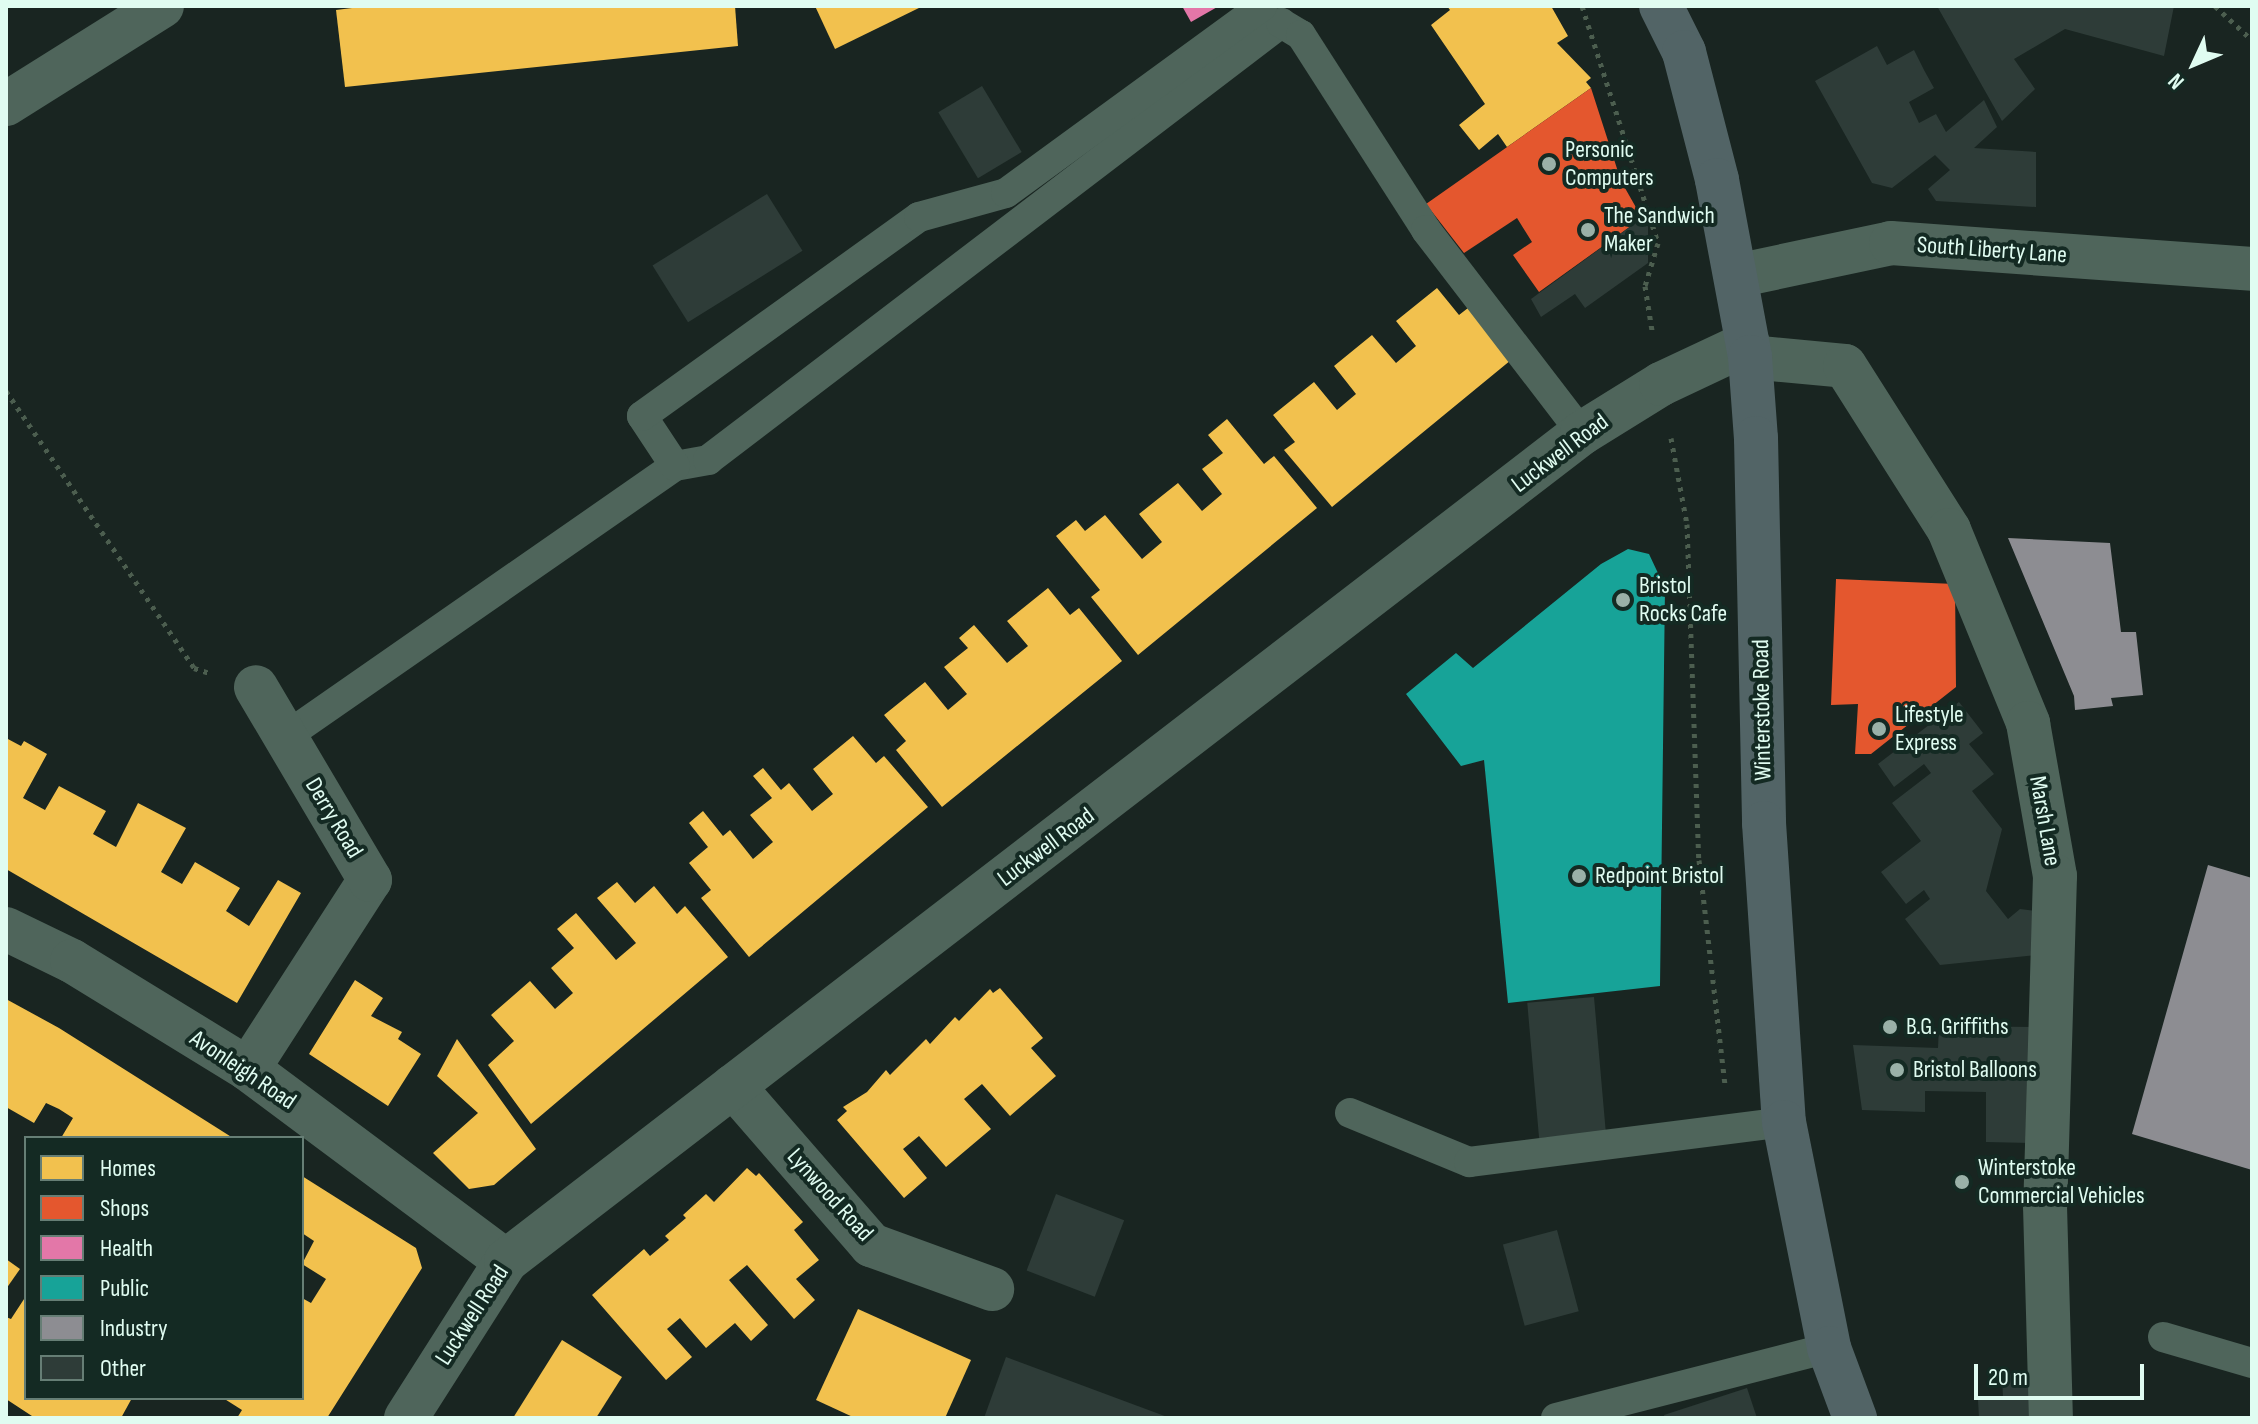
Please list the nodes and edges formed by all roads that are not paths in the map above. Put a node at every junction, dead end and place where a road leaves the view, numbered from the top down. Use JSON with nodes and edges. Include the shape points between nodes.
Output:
{"nodes":[{"id":1,"x":162,"y":6,"type":"edge"},
{"id":2,"x":1262,"y":6,"type":"edge"},
{"id":3,"x":1661,"y":6,"type":"edge"},
{"id":4,"x":6,"y":104,"type":"edge"},
{"id":5,"x":2252,"y":269,"type":"edge"},
{"id":6,"x":1736,"y":276,"type":"junction"},
{"id":7,"x":1749,"y":350,"type":"junction"},
{"id":8,"x":1582,"y":433,"type":"junction"},
{"id":9,"x":675,"y":466,"type":"junction"},
{"id":10,"x":256,"y":687,"type":"road end"},
{"id":11,"x":285,"y":737,"type":"junction"},
{"id":12,"x":6,"y":929,"type":"edge"},
{"id":13,"x":248,"y":1069,"type":"junction"},
{"id":14,"x":733,"y":1086,"type":"junction"},
{"id":15,"x":1350,"y":1113,"type":"dead end"},
{"id":16,"x":1784,"y":1122,"type":"junction"},
{"id":17,"x":506,"y":1261,"type":"junction"},
{"id":18,"x":992,"y":1289,"type":"dead end"},
{"id":19,"x":2163,"y":1337,"type":"dead end"},
{"id":20,"x":1829,"y":1348,"type":"junction"},
{"id":21,"x":2252,"y":1363,"type":"edge"},
{"id":22,"x":406,"y":1418,"type":"edge"},
{"id":23,"x":1556,"y":1418,"type":"edge"},
{"id":24,"x":1855,"y":1418,"type":"edge"},
{"id":25,"x":2051,"y":1418,"type":"edge"}],
"edges":[{"from":1,"to":4,"type":"street"},
{"from":2,"to":9,"type":"lane","via":[[1006,193],[919,217],[642,416]]},
{"from":3,"to":6,"type":"highway","name":"Winterstoke Road","via":[[1684,52]]},
{"from":5,"to":6,"type":"street","name":"South Liberty Lane","via":[[1891,243]]},
{"from":6,"to":7,"type":"highway","name":"Winterstoke Road"},
{"from":7,"to":8,"type":"street","name":"Luckwell Road","via":[[1661,384]]},
{"from":7,"to":16,"type":"highway","name":"Winterstoke Road","via":[[1756,438],[1764,823]]},
{"from":7,"to":25,"type":"street","name":"Marsh Lane","via":[[1845,366],[1949,530],[2028,723],[2055,876],[2045,1206]]},
{"from":8,"to":9,"type":"lane","via":[[1426,230],[1301,35],[1281,23],[708,460]]},
{"from":8,"to":14,"type":"street","name":"Luckwell Road"},
{"from":9,"to":11,"type":"lane"},
{"from":10,"to":11,"type":"street","name":"Derry Road"},
{"from":11,"to":13,"type":"street","name":"Derry Road","via":[[370,880]]},
{"from":12,"to":13,"type":"street","name":"Avonleigh Road","via":[[72,961]]},
{"from":13,"to":17,"type":"street","name":"Avonleigh Road"},
{"from":14,"to":17,"type":"street","name":"Luckwell Road"},
{"from":14,"to":18,"type":"street","name":"Lynwood Road","via":[[871,1245]]},
{"from":15,"to":16,"type":"lane","via":[[1469,1162]]},
{"from":16,"to":20,"type":"highway","name":"Winterstoke Road"},
{"from":17,"to":22,"type":"street","name":"Luckwell Road"},
{"from":19,"to":21,"type":"lane"},
{"from":20,"to":23,"type":"lane"},
{"from":20,"to":24,"type":"highway","name":"Winterstoke Road"}]}
